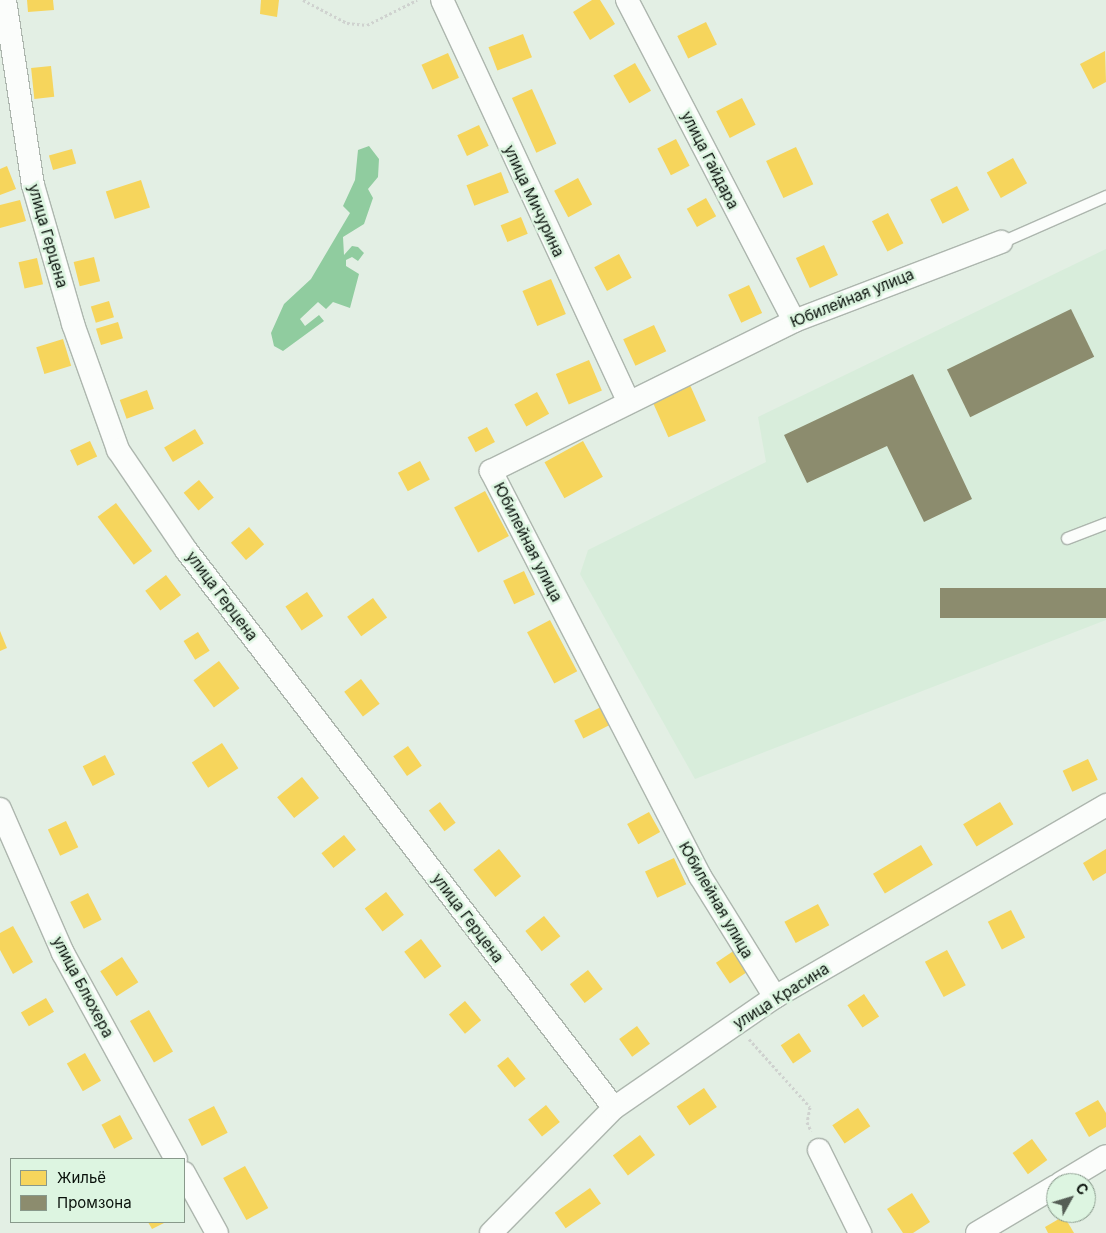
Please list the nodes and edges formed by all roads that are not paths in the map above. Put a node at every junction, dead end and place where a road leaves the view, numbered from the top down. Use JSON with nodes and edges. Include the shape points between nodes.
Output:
{"nodes":[{"id":1,"x":5,"y":0,"type":"edge"},
{"id":2,"x":442,"y":0,"type":"edge"},
{"id":3,"x":627,"y":0,"type":"edge"},
{"id":4,"x":1106,"y":196,"type":"edge"},
{"id":5,"x":1000,"y":242,"type":"joint"},
{"id":6,"x":794,"y":321,"type":"junction"},
{"id":7,"x":628,"y":401,"type":"junction"},
{"id":8,"x":1106,"y":522,"type":"edge"},
{"id":9,"x":1067,"y":538,"type":"dead end"},
{"id":10,"x":1106,"y":805,"type":"edge"},
{"id":11,"x":0,"y":809,"type":"edge"},
{"id":12,"x":775,"y":997,"type":"junction"},
{"id":13,"x":614,"y":1108,"type":"junction"},
{"id":14,"x":819,"y":1150,"type":"road end"},
{"id":15,"x":1106,"y":1156,"type":"edge"},
{"id":16,"x":175,"y":1158,"type":"edge"},
{"id":17,"x":1078,"y":1173,"type":"edge"},
{"id":18,"x":185,"y":1174,"type":"edge"},
{"id":19,"x":1046,"y":1192,"type":"edge"},
{"id":20,"x":215,"y":1232,"type":"edge"},
{"id":21,"x":491,"y":1233,"type":"edge"},
{"id":22,"x":860,"y":1233,"type":"edge"},
{"id":23,"x":977,"y":1233,"type":"edge"}],
"edges":[{"from":1,"to":13,"type":"street","name":"улица Герцена","via":[[33,185],[73,324],[118,450],[186,550]]},
{"from":2,"to":7,"type":"street","name":"улица Мичурина"},
{"from":3,"to":6,"type":"street","name":"улица Гайдара"},
{"from":4,"to":5,"type":"lane"},
{"from":5,"to":6,"type":"street","name":"Юбилейная улица"},
{"from":6,"to":7,"type":"street","name":"Юбилейная улица"},
{"from":7,"to":12,"type":"street","name":"Юбилейная улица","via":[[491,471],[700,876]]},
{"from":8,"to":9,"type":"lane"},
{"from":10,"to":12,"type":"street","name":"улица Красина"},
{"from":11,"to":16,"type":"street","name":"улица Блюхера","via":[[63,953]]},
{"from":12,"to":13,"type":"street","name":"улица Красина"},
{"from":13,"to":21,"type":"street","name":"улица Красина"},
{"from":14,"to":22,"type":"street"},
{"from":15,"to":17,"type":"street"},
{"from":18,"to":20,"type":"street"},
{"from":19,"to":23,"type":"street"}]}
